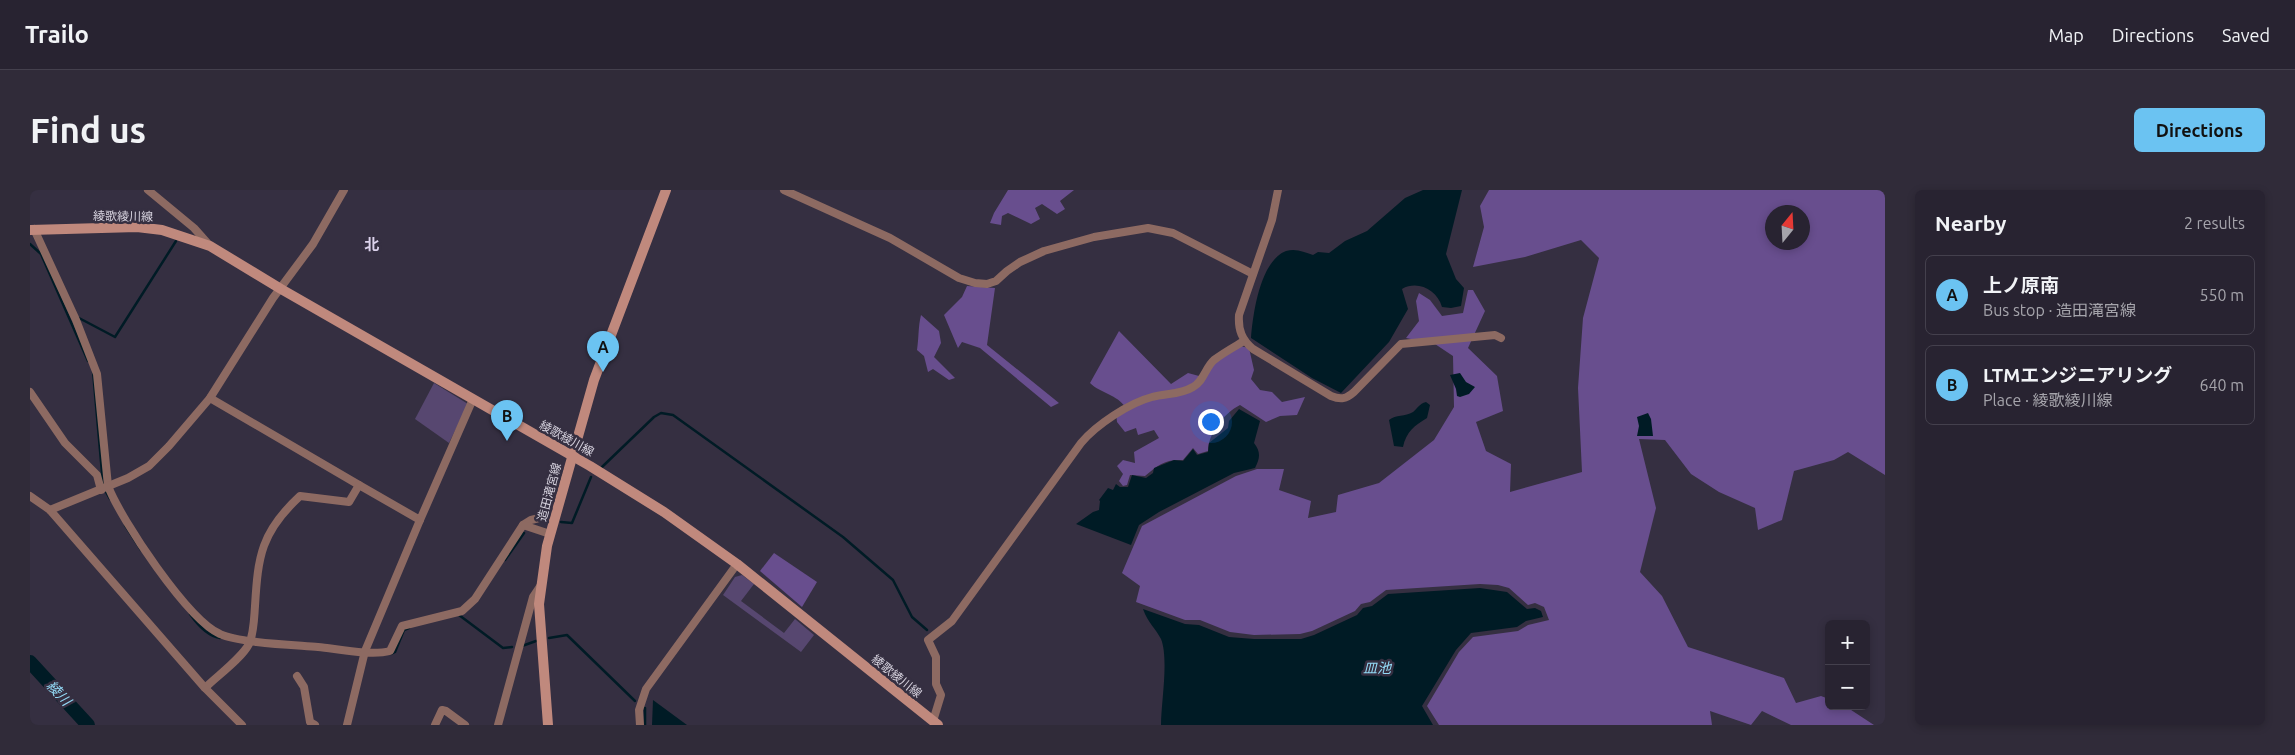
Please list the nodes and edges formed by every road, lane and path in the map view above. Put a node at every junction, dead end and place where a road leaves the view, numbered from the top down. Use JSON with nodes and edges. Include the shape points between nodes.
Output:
{"nodes":[{"id":1,"x":148,"y":190,"type":"edge"},
{"id":2,"x":344,"y":190,"type":"edge"},
{"id":3,"x":666,"y":190,"type":"edge"},
{"id":4,"x":784,"y":190,"type":"edge"},
{"id":5,"x":1278,"y":190,"type":"edge"},
{"id":6,"x":194,"y":228,"type":"junction"},
{"id":7,"x":32,"y":230,"type":"edge"},
{"id":8,"x":186,"y":236,"type":"junction"},
{"id":9,"x":210,"y":246,"type":"junction"},
{"id":10,"x":1253,"y":274,"type":"junction"},
{"id":11,"x":281,"y":289,"type":"junction"},
{"id":12,"x":1501,"y":338,"type":"dead end"},
{"id":13,"x":1244,"y":341,"type":"junction"},
{"id":14,"x":30,"y":392,"type":"edge"},
{"id":15,"x":210,"y":398,"type":"junction"},
{"id":16,"x":473,"y":399,"type":"junction"},
{"id":17,"x":571,"y":456,"type":"junction"},
{"id":18,"x":359,"y":485,"type":"junction"},
{"id":19,"x":104,"y":488,"type":"junction"},
{"id":20,"x":30,"y":496,"type":"edge"},
{"id":21,"x":50,"y":510,"type":"junction"},
{"id":22,"x":556,"y":514,"type":"junction"},
{"id":23,"x":420,"y":520,"type":"junction"},
{"id":24,"x":523,"y":525,"type":"junction"},
{"id":25,"x":550,"y":534,"type":"junction"},
{"id":26,"x":737,"y":564,"type":"junction"},
{"id":27,"x":541,"y":585,"type":"junction"},
{"id":28,"x":250,"y":640,"type":"junction"},
{"id":29,"x":365,"y":651,"type":"junction"},
{"id":30,"x":297,"y":676,"type":"dead end"},
{"id":31,"x":205,"y":688,"type":"junction"},
{"id":32,"x":936,"y":723,"type":"edge"},
{"id":33,"x":242,"y":725,"type":"edge"},
{"id":34,"x":315,"y":725,"type":"edge"},
{"id":35,"x":347,"y":725,"type":"edge"},
{"id":36,"x":434,"y":725,"type":"edge"},
{"id":37,"x":465,"y":725,"type":"edge"},
{"id":38,"x":498,"y":725,"type":"edge"},
{"id":39,"x":548,"y":725,"type":"edge"},
{"id":40,"x":640,"y":725,"type":"edge"}],
"edges":[{"from":1,"to":6,"type":"street"},
{"from":2,"to":11,"type":"street","via":[[313,244]]},
{"from":3,"to":17,"type":"main road","name":"造田滝宮線","via":[[596,375]]},
{"from":4,"to":10,"type":"street","via":[[890,238],[959,278],[975,283],[996,281],[1044,250],[1148,228],[1173,233]]},
{"from":5,"to":10,"type":"street","via":[[1272,220]]},
{"from":6,"to":8,"type":"street"},
{"from":6,"to":9,"type":"street"},
{"from":7,"to":8,"type":"main road","name":"綾歌綾川線","via":[[137,227]]},
{"from":7,"to":19,"type":"street","via":[[98,374]]},
{"from":8,"to":9,"type":"main road","name":"綾歌綾川線"},
{"from":9,"to":11,"type":"main road","name":"綾歌綾川線"},
{"from":10,"to":13,"type":"street","via":[[1239,315],[1238,326]]},
{"from":11,"to":15,"type":"street"},
{"from":11,"to":16,"type":"main road","name":"綾歌綾川線"},
{"from":12,"to":13,"type":"street","via":[[1495,335],[1401,344],[1348,398],[1340,399]]},
{"from":13,"to":32,"type":"street","via":[[1214,360],[1193,387],[1184,392],[1149,397],[1106,419],[1081,443],[952,621],[928,640],[936,658],[936,684],[941,695]]},
{"from":14,"to":19,"type":"street","via":[[66,443],[98,475]]},
{"from":15,"to":18,"type":"street"},
{"from":15,"to":19,"type":"street","via":[[170,446],[148,466]]},
{"from":16,"to":17,"type":"main road","name":"綾歌綾川線"},
{"from":16,"to":23,"type":"street"},
{"from":17,"to":22,"type":"main road","name":"造田滝宮線"},
{"from":17,"to":26,"type":"main road","name":"綾歌綾川線","via":[[657,507]]},
{"from":18,"to":23,"type":"street"},
{"from":18,"to":28,"type":"street","via":[[349,502],[300,496],[271,529],[258,564]]},
{"from":19,"to":21,"type":"street"},
{"from":19,"to":28,"type":"street","via":[[192,612],[208,628],[222,635]]},
{"from":20,"to":21,"type":"street"},
{"from":21,"to":31,"type":"street"},
{"from":22,"to":24,"type":"street"},
{"from":22,"to":25,"type":"main road","name":"造田滝宮線"},
{"from":23,"to":29,"type":"street"},
{"from":24,"to":25,"type":"street"},
{"from":24,"to":29,"type":"street","via":[[475,599],[462,611],[402,626],[390,651]]},
{"from":25,"to":27,"type":"main road","name":"造田滝宮線"},
{"from":26,"to":32,"type":"main road","name":"綾歌綾川線"},
{"from":26,"to":40,"type":"street","via":[[646,689],[639,710]]},
{"from":27,"to":38,"type":"street","via":[[533,597]]},
{"from":27,"to":39,"type":"main road","name":"造田滝宮線","via":[[539,604]]},
{"from":28,"to":29,"type":"street"},
{"from":28,"to":31,"type":"street"},
{"from":29,"to":35,"type":"street"},
{"from":30,"to":34,"type":"street","via":[[304,687],[310,722]]},
{"from":31,"to":33,"type":"street"},
{"from":36,"to":37,"type":"street","via":[[442,710]]}]}
